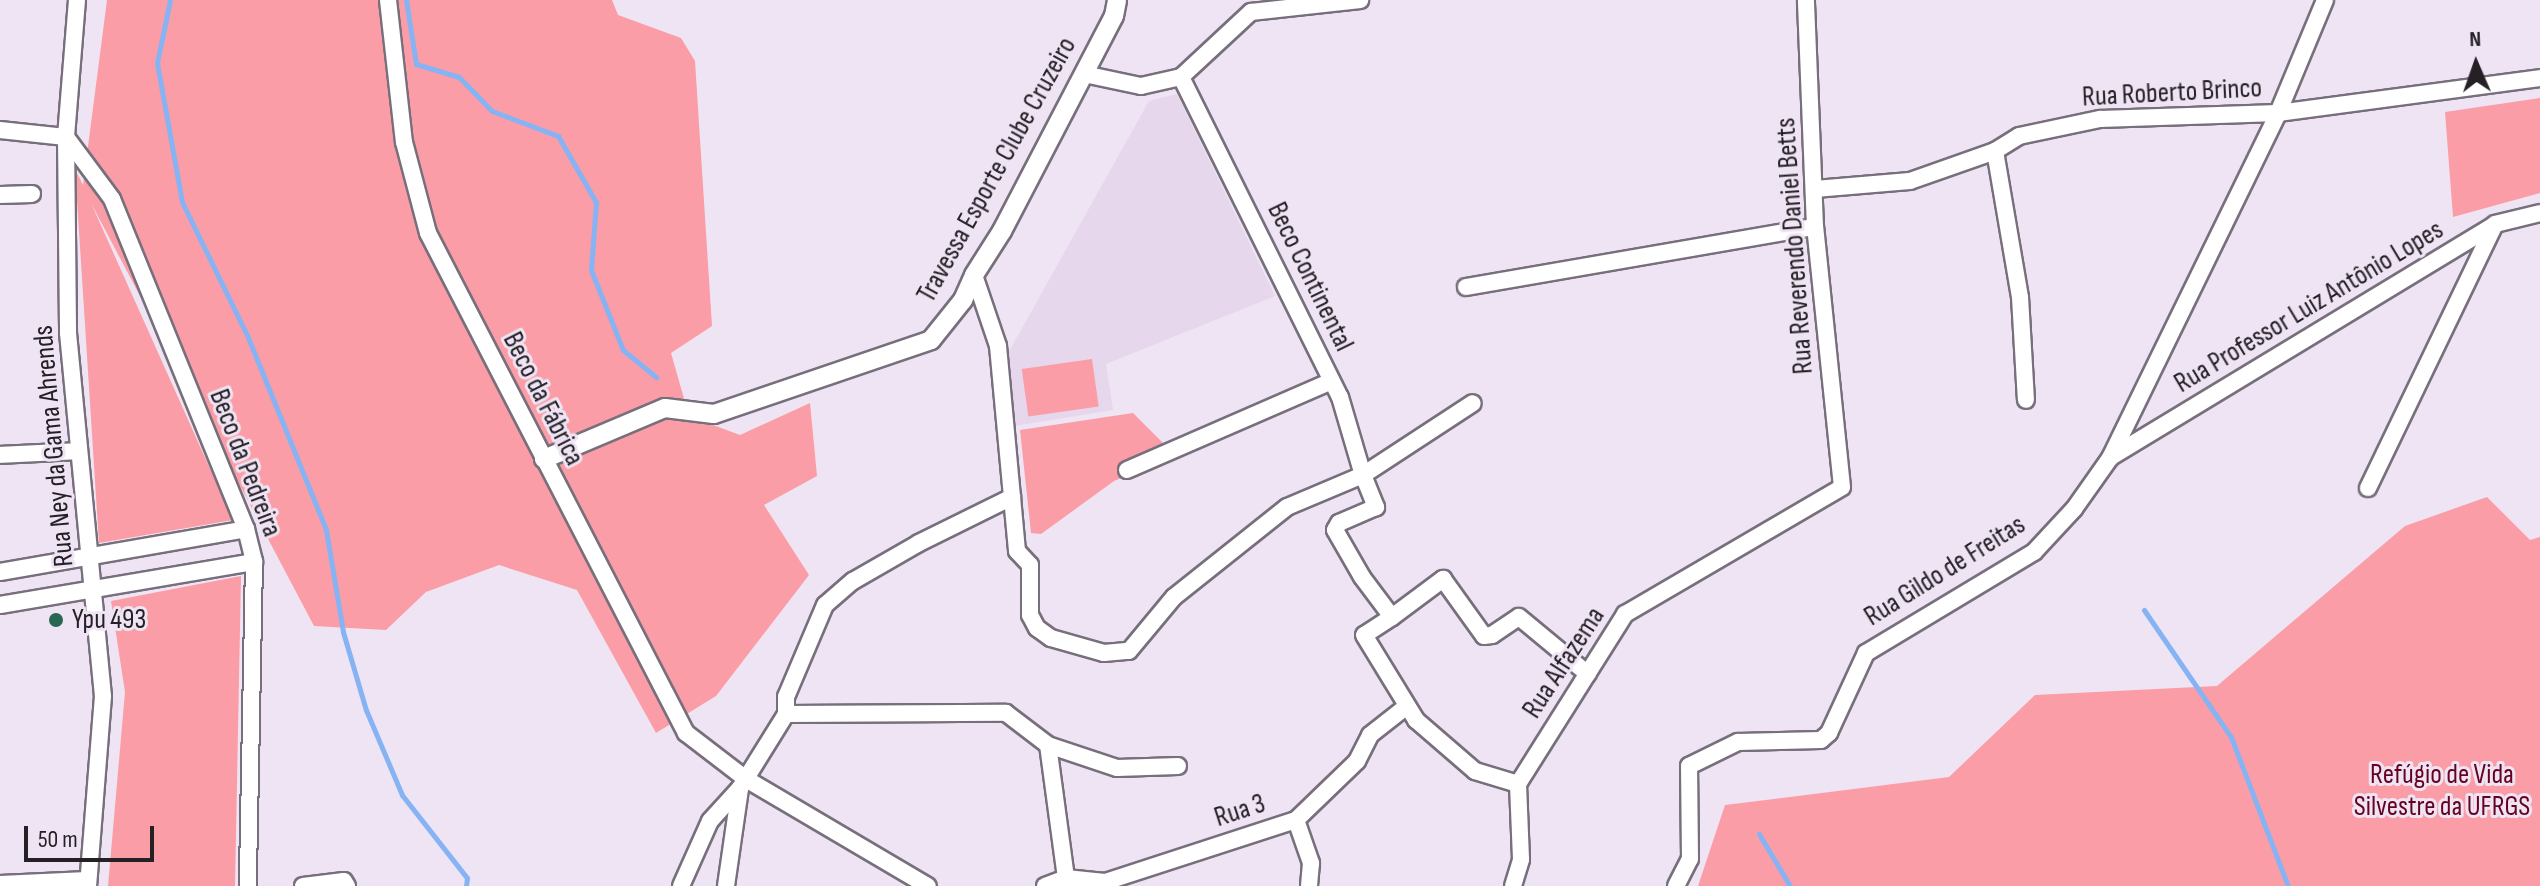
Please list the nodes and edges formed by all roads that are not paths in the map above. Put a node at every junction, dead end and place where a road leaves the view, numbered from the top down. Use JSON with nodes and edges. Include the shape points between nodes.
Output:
{"nodes":[{"id":1,"x":77,"y":0,"type":"edge"},
{"id":2,"x":388,"y":0,"type":"edge"},
{"id":3,"x":1117,"y":0,"type":"edge"},
{"id":4,"x":1360,"y":0,"type":"edge"},
{"id":5,"x":1806,"y":0,"type":"edge"},
{"id":6,"x":2325,"y":0,"type":"edge"},
{"id":7,"x":1246,"y":6,"type":"edge"},
{"id":8,"x":1084,"y":74,"type":"junction"},
{"id":9,"x":1181,"y":77,"type":"junction"},
{"id":10,"x":2540,"y":78,"type":"edge"},
{"id":11,"x":2278,"y":113,"type":"junction"},
{"id":12,"x":0,"y":130,"type":"edge"},
{"id":13,"x":66,"y":137,"type":"junction"},
{"id":14,"x":1995,"y":151,"type":"junction"},
{"id":15,"x":1815,"y":189,"type":"junction"},
{"id":16,"x":32,"y":194,"type":"dead end"},
{"id":17,"x":0,"y":195,"type":"edge"},
{"id":18,"x":2540,"y":213,"type":"edge"},
{"id":19,"x":2495,"y":224,"type":"junction"},
{"id":20,"x":1815,"y":227,"type":"junction"},
{"id":21,"x":974,"y":275,"type":"junction"},
{"id":22,"x":1466,"y":287,"type":"dead end"},
{"id":23,"x":1332,"y":381,"type":"junction"},
{"id":24,"x":2026,"y":400,"type":"dead end"},
{"id":25,"x":1473,"y":403,"type":"dead end"},
{"id":26,"x":78,"y":451,"type":"junction"},
{"id":27,"x":0,"y":455,"type":"edge"},
{"id":28,"x":2110,"y":458,"type":"junction"},
{"id":29,"x":544,"y":459,"type":"junction"},
{"id":30,"x":1127,"y":470,"type":"dead end"},
{"id":31,"x":1363,"y":475,"type":"junction"},
{"id":32,"x":1842,"y":487,"type":"joint"},
{"id":33,"x":2368,"y":488,"type":"dead end"},
{"id":34,"x":1012,"y":497,"type":"junction"},
{"id":35,"x":246,"y":529,"type":"junction"},
{"id":36,"x":87,"y":557,"type":"junction"},
{"id":37,"x":254,"y":562,"type":"junction"},
{"id":38,"x":0,"y":572,"type":"edge"},
{"id":39,"x":94,"y":590,"type":"junction"},
{"id":40,"x":0,"y":605,"type":"edge"},
{"id":41,"x":1392,"y":617,"type":"junction"},
{"id":42,"x":1588,"y":674,"type":"junction"},
{"id":43,"x":1407,"y":706,"type":"junction"},
{"id":44,"x":786,"y":714,"type":"junction"},
{"id":45,"x":1048,"y":745,"type":"junction"},
{"id":46,"x":1178,"y":766,"type":"dead end"},
{"id":47,"x":743,"y":783,"type":"junction"},
{"id":48,"x":1518,"y":784,"type":"junction"},
{"id":49,"x":1296,"y":820,"type":"junction"},
{"id":50,"x":1066,"y":878,"type":"junction"},
{"id":51,"x":87,"y":883,"type":"edge"},
{"id":52,"x":0,"y":884,"type":"edge"},
{"id":53,"x":1107,"y":884,"type":"edge"},
{"id":54,"x":248,"y":886,"type":"edge"},
{"id":55,"x":303,"y":886,"type":"edge"},
{"id":56,"x":347,"y":886,"type":"edge"},
{"id":57,"x":681,"y":886,"type":"edge"},
{"id":58,"x":726,"y":886,"type":"edge"},
{"id":59,"x":928,"y":886,"type":"edge"},
{"id":60,"x":1045,"y":886,"type":"edge"},
{"id":61,"x":1309,"y":886,"type":"edge"},
{"id":62,"x":1513,"y":886,"type":"edge"},
{"id":63,"x":1676,"y":886,"type":"edge"}],
"edges":[{"from":1,"to":13,"type":"street","name":"Rua Ney da Gama Ahrends"},
{"from":2,"to":29,"type":"street","name":"Beco da Fábrica","via":[[404,142],[428,233]]},
{"from":3,"to":8,"type":"street","name":"Travessa Esporte Clube Cruzeiro"},
{"from":4,"to":7,"type":"street"},
{"from":5,"to":15,"type":"street","name":"Rua Reverendo Daniel Betts"},
{"from":6,"to":11,"type":"street","name":"Rua Gildo de Freitas"},
{"from":7,"to":9,"type":"street"},
{"from":8,"to":9,"type":"street","via":[[1141,86]]},
{"from":8,"to":21,"type":"street","name":"Travessa Esporte Clube Cruzeiro"},
{"from":9,"to":23,"type":"street","name":"Beco Continental"},
{"from":10,"to":11,"type":"street","name":"Rua Roberto Brinco"},
{"from":11,"to":14,"type":"street","name":"Rua Roberto Brinco","via":[[2100,119],[2019,136]]},
{"from":11,"to":28,"type":"street","name":"Rua Gildo de Freitas"},
{"from":12,"to":13,"type":"street"},
{"from":13,"to":26,"type":"street","name":"Rua Ney da Gama Ahrends","via":[[68,333]]},
{"from":13,"to":35,"type":"street","name":"Beco da Pedreira","via":[[112,199]]},
{"from":14,"to":15,"type":"street","name":"Rua Roberto Brinco","via":[[1910,181]]},
{"from":14,"to":24,"type":"street","via":[[2020,297]]},
{"from":15,"to":20,"type":"street","name":"Rua Reverendo Daniel Betts"},
{"from":16,"to":17,"type":"street"},
{"from":18,"to":19,"type":"street","name":"Rua Professor Luiz Antônio Lopes"},
{"from":19,"to":28,"type":"street","name":"Rua Professor Luiz Antônio Lopes"},
{"from":19,"to":33,"type":"street"},
{"from":20,"to":22,"type":"street"},
{"from":20,"to":32,"type":"street","name":"Rua Reverendo Daniel Betts"},
{"from":21,"to":29,"type":"street","name":"Travessa Esporte Clube Cruzeiro","via":[[963,300],[931,340],[714,414],[665,408]]},
{"from":21,"to":34,"type":"street","via":[[998,346]]},
{"from":23,"to":30,"type":"street"},
{"from":23,"to":31,"type":"street","name":"Beco Continental"},
{"from":25,"to":31,"type":"street"},
{"from":26,"to":27,"type":"street"},
{"from":26,"to":36,"type":"street","name":"Rua Ney da Gama Ahrends"},
{"from":28,"to":63,"type":"street","name":"Rua Gildo de Freitas","via":[[2074,509],[2034,552],[1866,653],[1821,740],[1738,742],[1689,766],[1690,859]]},
{"from":29,"to":47,"type":"street","name":"Beco da Fábrica","via":[[686,733]]},
{"from":31,"to":34,"type":"street","via":[[1287,507],[1174,597],[1140,641],[1118,655],[1051,638],[1037,628],[1030,615],[1030,565],[1017,551]]},
{"from":31,"to":41,"type":"street","name":"Beco Continental","via":[[1376,507],[1339,523],[1335,530]]},
{"from":32,"to":42,"type":"street","name":"Rua Alfazema","via":[[1625,614]]},
{"from":34,"to":44,"type":"street","via":[[853,581],[825,605],[786,697]]},
{"from":35,"to":36,"type":"street"},
{"from":35,"to":37,"type":"street","name":"Beco da Pedreira"},
{"from":36,"to":38,"type":"street"},
{"from":36,"to":39,"type":"street","name":"Rua Ney da Gama Ahrends"},
{"from":37,"to":39,"type":"street"},
{"from":37,"to":54,"type":"street","name":"Beco da Pedreira"},
{"from":39,"to":40,"type":"street"},
{"from":39,"to":51,"type":"street","name":"Rua Ney da Gama Ahrends","via":[[103,696]]},
{"from":41,"to":42,"type":"street","via":[[1443,579],[1484,636],[1519,617]]},
{"from":41,"to":43,"type":"street","via":[[1364,635]]},
{"from":42,"to":48,"type":"street","name":"Rua Alfazema"},
{"from":43,"to":48,"type":"street","via":[[1475,771]]},
{"from":43,"to":49,"type":"street","name":"Rua 3","via":[[1370,735],[1357,761]]},
{"from":44,"to":45,"type":"street","via":[[1006,713]]},
{"from":44,"to":47,"type":"street"},
{"from":45,"to":46,"type":"street","via":[[1117,768]]},
{"from":45,"to":50,"type":"street"},
{"from":47,"to":57,"type":"street","via":[[710,821]]},
{"from":47,"to":58,"type":"street"},
{"from":47,"to":59,"type":"street"},
{"from":48,"to":62,"type":"street","via":[[1521,859]]},
{"from":49,"to":53,"type":"street","name":"Rua 3"},
{"from":49,"to":61,"type":"street","via":[[1311,863]]},
{"from":50,"to":53,"type":"street","name":"Rua 3"},
{"from":50,"to":60,"type":"street","name":"Rua 3"},
{"from":51,"to":52,"type":"street"},
{"from":55,"to":56,"type":"street","via":[[344,881]]}]}
